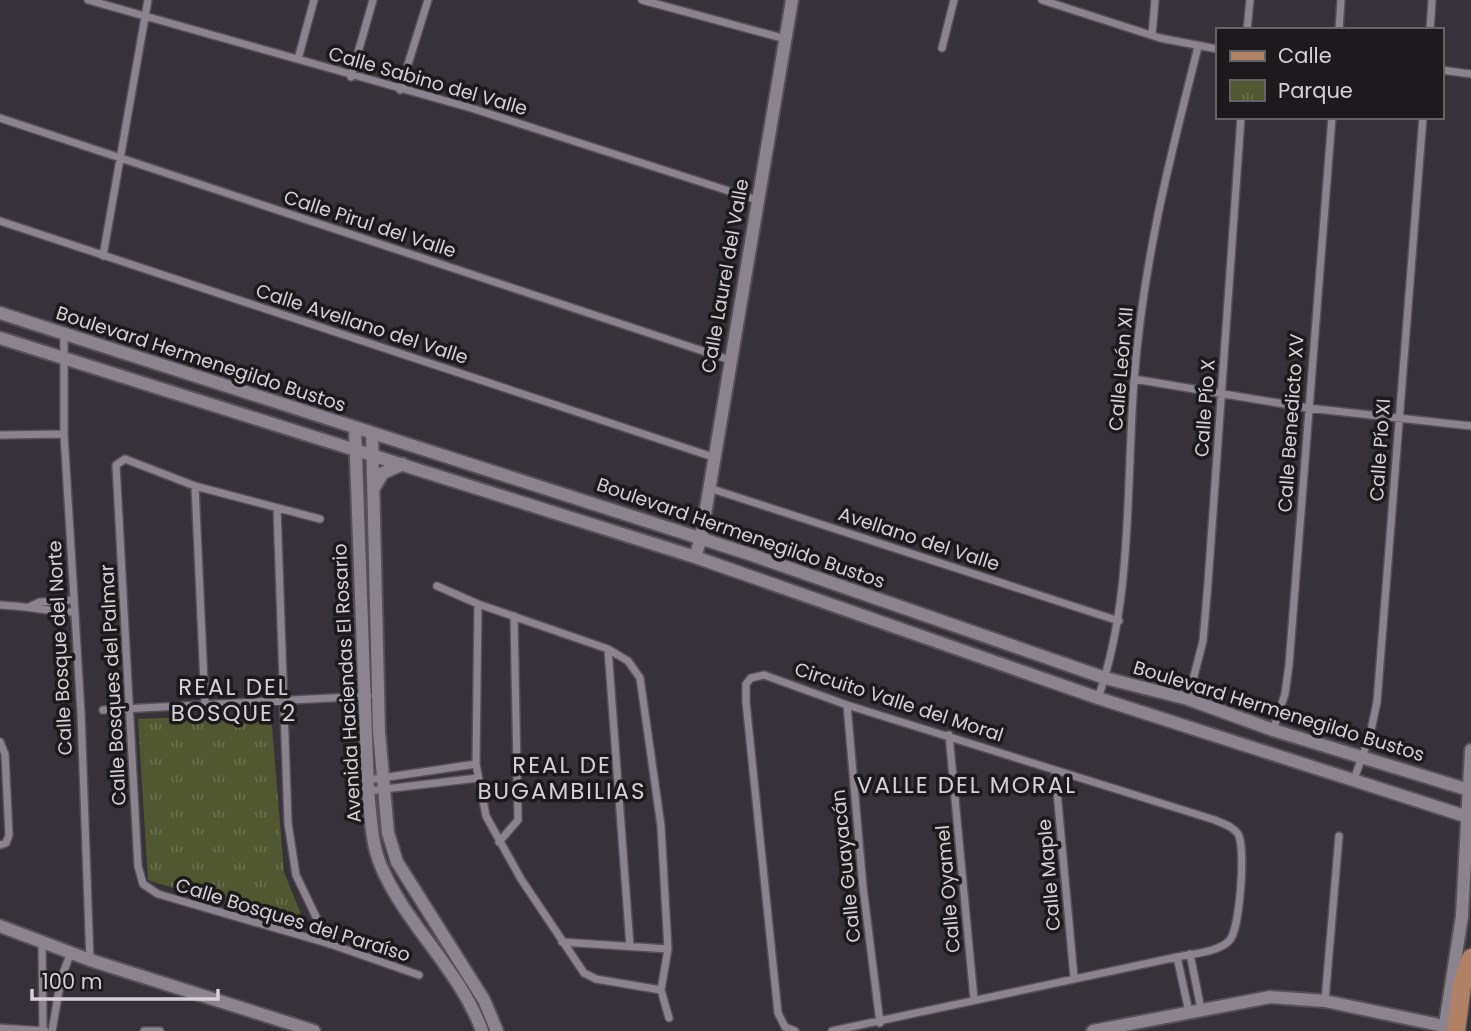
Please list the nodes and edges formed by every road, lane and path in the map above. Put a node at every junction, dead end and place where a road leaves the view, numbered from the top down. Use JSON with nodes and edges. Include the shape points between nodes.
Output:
{"nodes":[{"id":1,"x":88,"y":0,"type":"edge"},
{"id":2,"x":148,"y":0,"type":"edge"},
{"id":3,"x":314,"y":0,"type":"edge"},
{"id":4,"x":373,"y":0,"type":"edge"},
{"id":5,"x":428,"y":0,"type":"edge"},
{"id":6,"x":642,"y":0,"type":"edge"},
{"id":7,"x":792,"y":0,"type":"edge"},
{"id":8,"x":954,"y":0,"type":"edge"},
{"id":9,"x":1042,"y":0,"type":"edge"},
{"id":10,"x":1155,"y":0,"type":"edge"},
{"id":11,"x":1250,"y":0,"type":"edge"},
{"id":12,"x":1341,"y":0,"type":"edge"},
{"id":13,"x":1432,"y":0,"type":"edge"},
{"id":14,"x":1058,"y":2,"type":"edge"},
{"id":15,"x":145,"y":17,"type":"junction"},
{"id":16,"x":1247,"y":28,"type":"edge"},
{"id":17,"x":1339,"y":28,"type":"edge"},
{"id":18,"x":1430,"y":28,"type":"edge"},
{"id":19,"x":1152,"y":35,"type":"junction"},
{"id":20,"x":786,"y":39,"type":"junction"},
{"id":21,"x":1198,"y":47,"type":"junction"},
{"id":22,"x":942,"y":48,"type":"dead end"},
{"id":23,"x":1216,"y":49,"type":"edge"},
{"id":24,"x":298,"y":59,"type":"junction"},
{"id":25,"x":1443,"y":70,"type":"edge"},
{"id":26,"x":1471,"y":74,"type":"edge"},
{"id":27,"x":351,"y":77,"type":"junction"},
{"id":28,"x":400,"y":90,"type":"junction"},
{"id":29,"x":0,"y":118,"type":"edge"},
{"id":30,"x":1241,"y":119,"type":"edge"},
{"id":31,"x":1332,"y":119,"type":"edge"},
{"id":32,"x":1423,"y":119,"type":"edge"},
{"id":33,"x":122,"y":161,"type":"junction"},
{"id":34,"x":757,"y":200,"type":"junction"},
{"id":35,"x":0,"y":221,"type":"edge"},
{"id":36,"x":103,"y":256,"type":"junction"},
{"id":37,"x":0,"y":313,"type":"edge"},
{"id":38,"x":64,"y":334,"type":"junction"},
{"id":39,"x":0,"y":338,"type":"edge"},
{"id":40,"x":63,"y":359,"type":"junction"},
{"id":41,"x":730,"y":360,"type":"junction"},
{"id":42,"x":1134,"y":379,"type":"junction"},
{"id":43,"x":1222,"y":393,"type":"junction"},
{"id":44,"x":1308,"y":408,"type":"junction"},
{"id":45,"x":1398,"y":418,"type":"junction"},
{"id":46,"x":1471,"y":426,"type":"edge"},
{"id":47,"x":355,"y":429,"type":"junction"},
{"id":48,"x":64,"y":434,"type":"junction"},
{"id":49,"x":372,"y":434,"type":"junction"},
{"id":50,"x":0,"y":435,"type":"edge"},
{"id":51,"x":356,"y":452,"type":"junction"},
{"id":52,"x":372,"y":456,"type":"junction"},
{"id":53,"x":713,"y":457,"type":"junction"},
{"id":54,"x":403,"y":464,"type":"junction"},
{"id":55,"x":195,"y":486,"type":"junction"},
{"id":56,"x":709,"y":488,"type":"junction"},
{"id":57,"x":372,"y":492,"type":"junction"},
{"id":58,"x":277,"y":508,"type":"junction"},
{"id":59,"x":320,"y":519,"type":"dead end"},
{"id":60,"x":373,"y":534,"type":"junction"},
{"id":61,"x":359,"y":536,"type":"junction"},
{"id":62,"x":701,"y":538,"type":"junction"},
{"id":63,"x":695,"y":557,"type":"junction"},
{"id":64,"x":437,"y":586,"type":"dead end"},
{"id":65,"x":73,"y":600,"type":"junction"},
{"id":66,"x":478,"y":604,"type":"junction"},
{"id":67,"x":0,"y":605,"type":"edge"},
{"id":68,"x":29,"y":607,"type":"junction"},
{"id":69,"x":74,"y":612,"type":"junction"},
{"id":70,"x":514,"y":616,"type":"junction"},
{"id":71,"x":1119,"y":621,"type":"junction"},
{"id":72,"x":608,"y":649,"type":"junction"},
{"id":73,"x":1105,"y":678,"type":"junction"},
{"id":74,"x":371,"y":696,"type":"junction"},
{"id":75,"x":1098,"y":698,"type":"junction"},
{"id":76,"x":1188,"y":699,"type":"junction"},
{"id":77,"x":283,"y":703,"type":"junction"},
{"id":78,"x":205,"y":704,"type":"junction"},
{"id":79,"x":847,"y":705,"type":"junction"},
{"id":80,"x":130,"y":708,"type":"junction"},
{"id":81,"x":103,"y":710,"type":"dead end"},
{"id":82,"x":1273,"y":730,"type":"junction"},
{"id":83,"x":949,"y":735,"type":"junction"},
{"id":84,"x":0,"y":742,"type":"edge"},
{"id":85,"x":1471,"y":750,"type":"edge"},
{"id":86,"x":1363,"y":759,"type":"junction"},
{"id":87,"x":476,"y":764,"type":"junction"},
{"id":88,"x":1055,"y":770,"type":"junction"},
{"id":89,"x":478,"y":778,"type":"junction"},
{"id":90,"x":1353,"y":782,"type":"junction"},
{"id":91,"x":382,"y":784,"type":"junction"},
{"id":92,"x":368,"y":786,"type":"junction"},
{"id":93,"x":1469,"y":790,"type":"edge"},
{"id":94,"x":7,"y":811,"type":"junction"},
{"id":95,"x":1468,"y":817,"type":"junction"},
{"id":96,"x":0,"y":821,"type":"edge"},
{"id":97,"x":1339,"y":836,"type":"dead end"},
{"id":98,"x":499,"y":842,"type":"junction"},
{"id":99,"x":0,"y":845,"type":"edge"},
{"id":100,"x":158,"y":894,"type":"joint"},
{"id":101,"x":0,"y":926,"type":"edge"},
{"id":102,"x":562,"y":942,"type":"junction"},
{"id":103,"x":42,"y":943,"type":"junction"},
{"id":104,"x":330,"y":944,"type":"junction"},
{"id":105,"x":630,"y":946,"type":"junction"},
{"id":106,"x":668,"y":949,"type":"junction"},
{"id":107,"x":71,"y":953,"type":"junction"},
{"id":108,"x":1190,"y":954,"type":"junction"},
{"id":109,"x":1177,"y":957,"type":"junction"},
{"id":110,"x":1471,"y":958,"type":"edge"},
{"id":111,"x":90,"y":960,"type":"junction"},
{"id":112,"x":419,"y":975,"type":"dead end"},
{"id":113,"x":1074,"y":977,"type":"junction"},
{"id":114,"x":661,"y":990,"type":"junction"},
{"id":115,"x":474,"y":997,"type":"junction"},
{"id":116,"x":974,"y":999,"type":"junction"},
{"id":117,"x":1325,"y":1001,"type":"junction"},
{"id":118,"x":1195,"y":1011,"type":"junction"},
{"id":119,"x":668,"y":1018,"type":"dead end"},
{"id":120,"x":880,"y":1023,"type":"junction"},
{"id":121,"x":0,"y":1028,"type":"edge"},
{"id":122,"x":1448,"y":1029,"type":"edge"},
{"id":123,"x":43,"y":1031,"type":"edge"},
{"id":124,"x":51,"y":1031,"type":"edge"},
{"id":125,"x":144,"y":1031,"type":"edge"},
{"id":126,"x":160,"y":1031,"type":"edge"},
{"id":127,"x":314,"y":1031,"type":"edge"},
{"id":128,"x":482,"y":1031,"type":"edge"},
{"id":129,"x":497,"y":1031,"type":"edge"},
{"id":130,"x":795,"y":1031,"type":"edge"},
{"id":131,"x":832,"y":1031,"type":"edge"},
{"id":132,"x":1093,"y":1031,"type":"edge"}],
"edges":[{"from":1,"to":15,"type":"street","name":"Calle Sabino del Valle"},
{"from":2,"to":15,"type":"street"},
{"from":3,"to":24,"type":"street"},
{"from":4,"to":27,"type":"street"},
{"from":5,"to":28,"type":"street"},
{"from":6,"to":20,"type":"street"},
{"from":7,"to":20,"type":"street","name":"Calle Laurel del Valle"},
{"from":8,"to":22,"type":"street"},
{"from":9,"to":14,"type":"street"},
{"from":10,"to":19,"type":"street"},
{"from":11,"to":16,"type":"street"},
{"from":12,"to":17,"type":"street"},
{"from":13,"to":18,"type":"street"},
{"from":14,"to":19,"type":"street"},
{"from":15,"to":24,"type":"street","name":"Calle Sabino del Valle"},
{"from":15,"to":33,"type":"street"},
{"from":19,"to":21,"type":"street"},
{"from":20,"to":34,"type":"street","name":"Calle Laurel del Valle"},
{"from":21,"to":23,"type":"street"},
{"from":21,"to":42,"type":"street","name":"Calle León XII","via":[[1151,237]]},
{"from":24,"to":27,"type":"street","name":"Calle Sabino del Valle"},
{"from":25,"to":26,"type":"street"},
{"from":27,"to":28,"type":"street","name":"Calle Sabino del Valle"},
{"from":28,"to":34,"type":"street","name":"Calle Sabino del Valle","via":[[471,108]]},
{"from":29,"to":33,"type":"street","name":"Calle Pirul del Valle"},
{"from":30,"to":43,"type":"street","name":"Calle Pío X"},
{"from":31,"to":44,"type":"street","name":"Calle Benedicto XV"},
{"from":32,"to":45,"type":"street","name":"Calle Pío XI"},
{"from":33,"to":36,"type":"street"},
{"from":33,"to":41,"type":"street","name":"Calle Pirul del Valle"},
{"from":34,"to":41,"type":"street","name":"Calle Laurel del Valle"},
{"from":35,"to":36,"type":"street","name":"Calle Avellano del Valle"},
{"from":36,"to":53,"type":"street","name":"Calle Avellano del Valle"},
{"from":37,"to":38,"type":"street","name":"Boulevard Hermenegildo Bustos"},
{"from":38,"to":40,"type":"street","name":"Calle Bosque del Norte"},
{"from":38,"to":47,"type":"street","name":"Boulevard Hermenegildo Bustos"},
{"from":39,"to":40,"type":"street","name":"Boulevard Hermenegildo Bustos"},
{"from":40,"to":48,"type":"street","name":"Calle Bosque del Norte"},
{"from":40,"to":51,"type":"street","name":"Boulevard Hermenegildo Bustos"},
{"from":41,"to":53,"type":"street","name":"Calle Laurel del Valle"},
{"from":42,"to":43,"type":"street"},
{"from":42,"to":71,"type":"street","name":"Calle León XII"},
{"from":43,"to":44,"type":"street"},
{"from":43,"to":76,"type":"street","name":"Calle Pío X","via":[[1203,641]]},
{"from":44,"to":45,"type":"street"},
{"from":44,"to":82,"type":"street","name":"Calle Benedicto XV","via":[[1289,665]]},
{"from":45,"to":46,"type":"street"},
{"from":45,"to":86,"type":"street","name":"Calle Pío XI","via":[[1377,702]]},
{"from":47,"to":49,"type":"street","name":"Boulevard Hermenegildo Bustos"},
{"from":47,"to":51,"type":"street","name":"Avenida Haciendas El Rosario"},
{"from":48,"to":50,"type":"street"},
{"from":48,"to":65,"type":"street","name":"Calle Bosque del Norte"},
{"from":49,"to":52,"type":"street","name":"Avenida Haciendas El Rosario"},
{"from":49,"to":62,"type":"street","name":"Boulevard Hermenegildo Bustos"},
{"from":51,"to":52,"type":"street","name":"Boulevard Hermenegildo Bustos"},
{"from":51,"to":61,"type":"street","name":"Avenida Haciendas El Rosario"},
{"from":52,"to":54,"type":"street","name":"Boulevard Hermenegildo Bustos"},
{"from":52,"to":57,"type":"street","name":"Avenida Haciendas El Rosario"},
{"from":53,"to":56,"type":"street","name":"Calle Laurel del Valle"},
{"from":54,"to":57,"type":"street","via":[[383,473]]},
{"from":54,"to":63,"type":"street","name":"Boulevard Hermenegildo Bustos"},
{"from":55,"to":58,"type":"street"},
{"from":55,"to":78,"type":"street"},
{"from":55,"to":80,"type":"street","name":"Calle Bosques del Palmar","via":[[125,459],[116,465]]},
{"from":56,"to":62,"type":"street","name":"Calle Laurel del Valle"},
{"from":56,"to":71,"type":"street","name":"Avellano del Valle"},
{"from":57,"to":60,"type":"street","name":"Avenida Haciendas El Rosario"},
{"from":58,"to":59,"type":"street"},
{"from":58,"to":77,"type":"street"},
{"from":60,"to":61,"type":"street"},
{"from":60,"to":74,"type":"street","name":"Avenida Haciendas El Rosario"},
{"from":61,"to":74,"type":"street","name":"Avenida Haciendas El Rosario"},
{"from":62,"to":63,"type":"street","name":"Calle Laurel del Valle"},
{"from":62,"to":73,"type":"street","name":"Boulevard Hermenegildo Bustos"},
{"from":63,"to":75,"type":"street","name":"Boulevard Hermenegildo Bustos"},
{"from":64,"to":66,"type":"street"},
{"from":65,"to":68,"type":"street"},
{"from":65,"to":69,"type":"street","name":"Calle Bosque del Norte"},
{"from":66,"to":70,"type":"street"},
{"from":66,"to":87,"type":"street"},
{"from":67,"to":68,"type":"street"},
{"from":68,"to":69,"type":"street"},
{"from":69,"to":111,"type":"street","name":"Calle Bosque del Norte"},
{"from":70,"to":72,"type":"street"},
{"from":70,"to":98,"type":"street","via":[[518,820]]},
{"from":71,"to":73,"type":"street","name":"Calle León XII"},
{"from":72,"to":105,"type":"street"},
{"from":72,"to":106,"type":"street","via":[[635,668],[644,691],[662,826]]},
{"from":73,"to":75,"type":"street","name":"Calle León XII"},
{"from":73,"to":76,"type":"street","name":"Boulevard Hermenegildo Bustos"},
{"from":74,"to":77,"type":"street"},
{"from":74,"to":91,"type":"street","name":"Avenida Haciendas El Rosario"},
{"from":74,"to":92,"type":"street","name":"Avenida Haciendas El Rosario"},
{"from":75,"to":90,"type":"street","name":"Boulevard Hermenegildo Bustos"},
{"from":76,"to":82,"type":"street","name":"Boulevard Hermenegildo Bustos"},
{"from":77,"to":78,"type":"street"},
{"from":77,"to":104,"type":"street","via":[[292,856],[307,902]]},
{"from":78,"to":80,"type":"street"},
{"from":79,"to":83,"type":"street","name":"Circuito Valle del Moral"},
{"from":79,"to":120,"type":"street","name":"Calle Guayacán"},
{"from":79,"to":130,"type":"street","name":"Circuito Valle del Moral","via":[[764,675],[751,678],[745,691],[778,1013],[785,1027]]},
{"from":80,"to":81,"type":"street"},
{"from":80,"to":100,"type":"street","name":"Calle Bosques del Palmar","via":[[138,866],[144,884]]},
{"from":82,"to":86,"type":"street","name":"Boulevard Hermenegildo Bustos"},
{"from":83,"to":88,"type":"street","name":"Circuito Valle del Moral"},
{"from":83,"to":116,"type":"street","name":"Calle Oyamel"},
{"from":84,"to":94,"type":"street","via":[[5,754]]},
{"from":85,"to":93,"type":"street"},
{"from":86,"to":90,"type":"street","name":"Calle Pío XI"},
{"from":86,"to":93,"type":"street","name":"Boulevard Hermenegildo Bustos"},
{"from":87,"to":89,"type":"street"},
{"from":87,"to":91,"type":"street"},
{"from":88,"to":108,"type":"street","name":"Circuito Valle del Moral","via":[[1215,820],[1238,833],[1235,931],[1225,944]]},
{"from":88,"to":113,"type":"street","name":"Calle Maple"},
{"from":89,"to":91,"type":"street"},
{"from":89,"to":98,"type":"street","via":[[486,816]]},
{"from":90,"to":95,"type":"street","name":"Boulevard Hermenegildo Bustos"},
{"from":91,"to":92,"type":"street"},
{"from":91,"to":92,"type":"street"},
{"from":91,"to":115,"type":"street","name":"Avenida Haciendas El Rosario","via":[[397,862]]},
{"from":92,"to":115,"type":"street","name":"Avenida Haciendas El Rosario","via":[[375,846],[386,877]]},
{"from":93,"to":95,"type":"street"},
{"from":94,"to":96,"type":"street"},
{"from":94,"to":99,"type":"street","via":[[8,840]]},
{"from":95,"to":122,"type":"street"},
{"from":97,"to":117,"type":"street"},
{"from":98,"to":102,"type":"street"},
{"from":100,"to":104,"type":"street","name":"Calle Bosques del Paraíso"},
{"from":101,"to":103,"type":"street"},
{"from":102,"to":105,"type":"street"},
{"from":102,"to":114,"type":"street","via":[[589,977]]},
{"from":103,"to":107,"type":"street"},
{"from":103,"to":123,"type":"street"},
{"from":104,"to":112,"type":"street","name":"Calle Bosques del Paraíso"},
{"from":105,"to":106,"type":"street"},
{"from":106,"to":114,"type":"street"},
{"from":107,"to":111,"type":"street"},
{"from":107,"to":124,"type":"street"},
{"from":108,"to":109,"type":"street","name":"Circuito Valle del Moral"},
{"from":108,"to":118,"type":"street"},
{"from":109,"to":113,"type":"street","name":"Circuito Valle del Moral"},
{"from":109,"to":118,"type":"street"},
{"from":110,"to":122,"type":"main road"},
{"from":111,"to":127,"type":"street"},
{"from":113,"to":116,"type":"street","name":"Circuito Valle del Moral"},
{"from":114,"to":119,"type":"street"},
{"from":115,"to":128,"type":"street","name":"Avenida Haciendas El Rosario"},
{"from":115,"to":129,"type":"street","name":"Avenida Haciendas El Rosario"},
{"from":116,"to":120,"type":"street","name":"Circuito Valle del Moral"},
{"from":117,"to":118,"type":"street","via":[[1270,997]]},
{"from":117,"to":122,"type":"street"},
{"from":118,"to":132,"type":"street"},
{"from":120,"to":131,"type":"street","name":"Circuito Valle del Moral"},
{"from":121,"to":123,"type":"street"},
{"from":123,"to":124,"type":"street"},
{"from":125,"to":126,"type":"street"}]}
